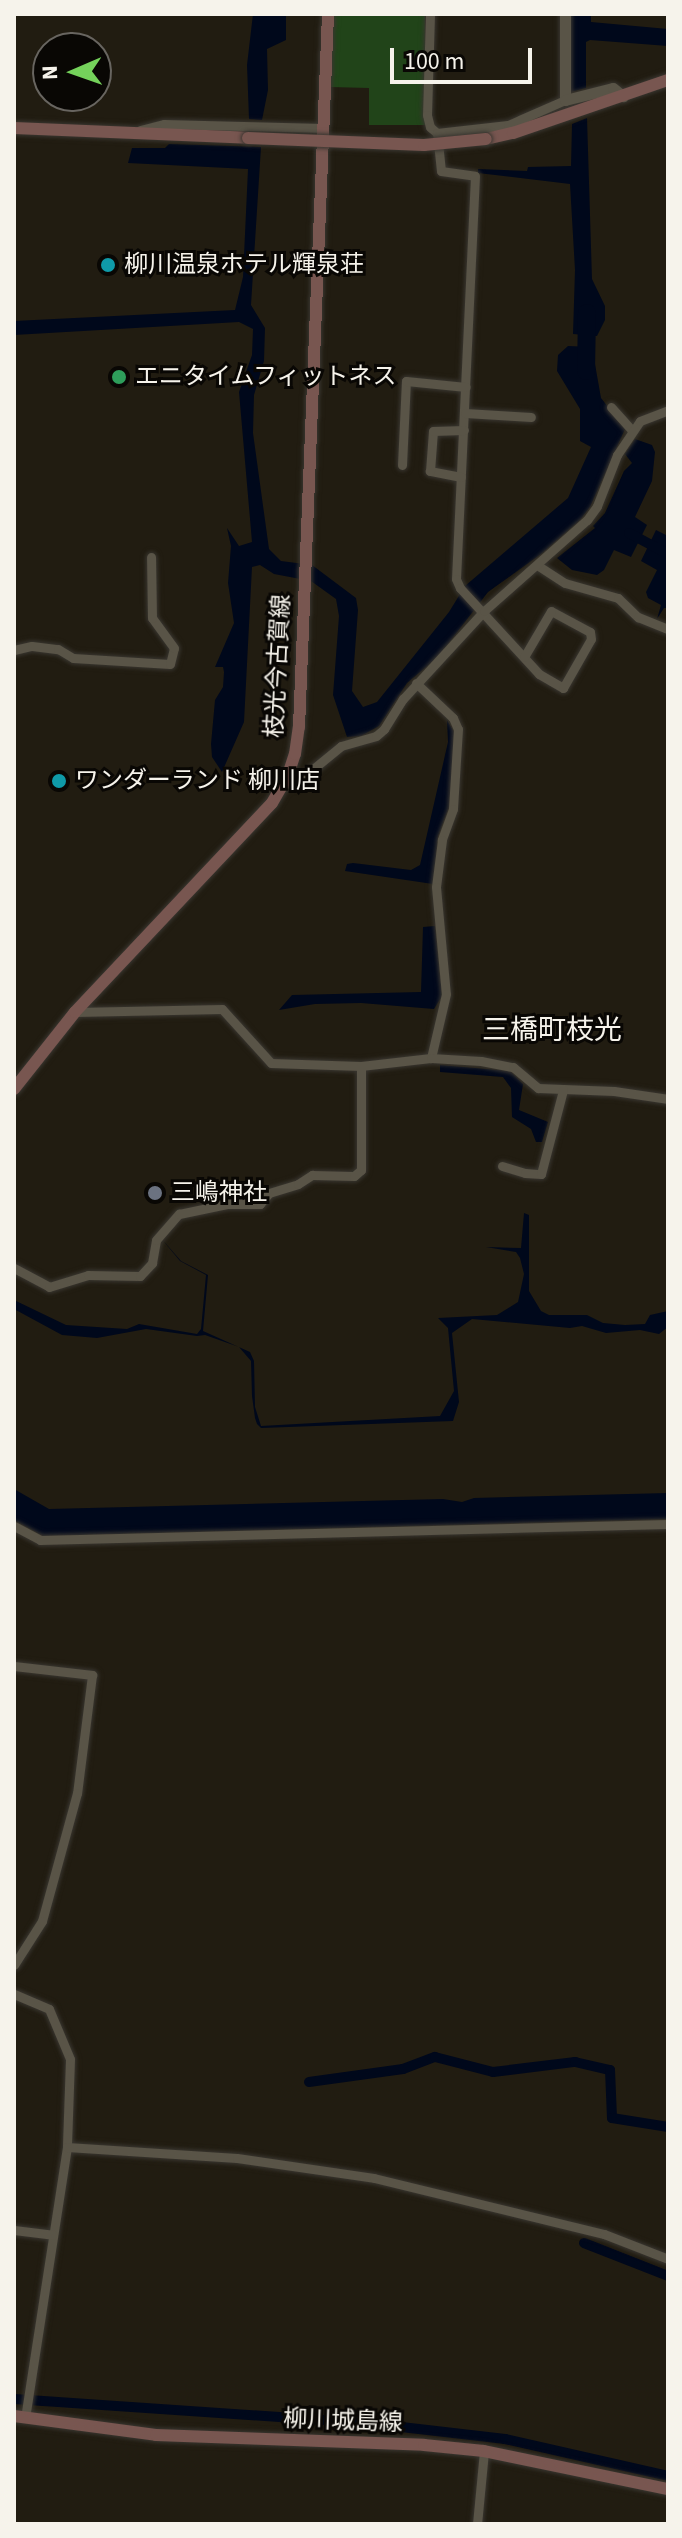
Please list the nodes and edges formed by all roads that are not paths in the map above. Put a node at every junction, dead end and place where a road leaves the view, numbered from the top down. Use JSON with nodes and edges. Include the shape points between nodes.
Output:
{"nodes":[{"id":1,"x":328,"y":14,"type":"edge"},
{"id":2,"x":430,"y":14,"type":"edge"},
{"id":3,"x":565,"y":14,"type":"edge"},
{"id":4,"x":668,"y":80,"type":"edge"},
{"id":5,"x":623,"y":96,"type":"junction"},
{"id":6,"x":567,"y":100,"type":"junction"},
{"id":7,"x":14,"y":128,"type":"edge"},
{"id":8,"x":323,"y":128,"type":"junction"},
{"id":9,"x":248,"y":132,"type":"junction"},
{"id":10,"x":437,"y":133,"type":"junction"},
{"id":11,"x":466,"y":387,"type":"junction"},
{"id":12,"x":611,"y":407,"type":"dead end"},
{"id":13,"x":668,"y":410,"type":"edge"},
{"id":14,"x":465,"y":413,"type":"junction"},
{"id":15,"x":531,"y":417,"type":"dead end"},
{"id":16,"x":464,"y":430,"type":"junction"},
{"id":17,"x":632,"y":430,"type":"junction"},
{"id":18,"x":402,"y":465,"type":"dead end"},
{"id":19,"x":461,"y":477,"type":"junction"},
{"id":20,"x":151,"y":557,"type":"dead end"},
{"id":21,"x":537,"y":565,"type":"junction"},
{"id":22,"x":484,"y":611,"type":"junction"},
{"id":23,"x":668,"y":629,"type":"edge"},
{"id":24,"x":14,"y":650,"type":"edge"},
{"id":25,"x":524,"y":657,"type":"junction"},
{"id":26,"x":416,"y":683,"type":"junction"},
{"id":27,"x":284,"y":784,"type":"junction"},
{"id":28,"x":75,"y":1012,"type":"junction"},
{"id":29,"x":431,"y":1058,"type":"junction"},
{"id":30,"x":361,"y":1066,"type":"junction"},
{"id":31,"x":14,"y":1089,"type":"edge"},
{"id":32,"x":563,"y":1090,"type":"junction"},
{"id":33,"x":668,"y":1099,"type":"edge"},
{"id":34,"x":502,"y":1166,"type":"dead end"},
{"id":35,"x":14,"y":1268,"type":"edge"},
{"id":36,"x":668,"y":1524,"type":"edge"},
{"id":37,"x":14,"y":1526,"type":"edge"},
{"id":38,"x":14,"y":1666,"type":"edge"},
{"id":39,"x":14,"y":1965,"type":"edge"},
{"id":40,"x":14,"y":1994,"type":"edge"},
{"id":41,"x":67,"y":2147,"type":"junction"},
{"id":42,"x":14,"y":2230,"type":"edge"},
{"id":43,"x":53,"y":2235,"type":"junction"},
{"id":44,"x":668,"y":2259,"type":"edge"},
{"id":45,"x":20,"y":2416,"type":"edge"},
{"id":46,"x":484,"y":2451,"type":"junction"},
{"id":47,"x":668,"y":2489,"type":"edge"},
{"id":48,"x":477,"y":2524,"type":"edge"}],
"edges":[{"from":1,"to":8,"type":"main road","name":"枝光今古賀線"},
{"from":2,"to":10,"type":"street","via":[[427,115]]},
{"from":3,"to":6,"type":"street"},
{"from":4,"to":5,"type":"main road"},
{"from":5,"to":6,"type":"street","via":[[613,88]]},
{"from":5,"to":9,"type":"main road","bridge":true,"via":[[486,139],[424,145]]},
{"from":6,"to":10,"type":"street","via":[[508,125]]},
{"from":7,"to":9,"type":"main road"},
{"from":8,"to":9,"type":"street","via":[[266,126]]},
{"from":8,"to":27,"type":"main road","name":"枝光今古賀線","via":[[299,727]]},
{"from":10,"to":11,"type":"street","via":[[441,171],[475,176]]},
{"from":11,"to":14,"type":"street"},
{"from":11,"to":18,"type":"street","via":[[406,381]]},
{"from":12,"to":17,"type":"street"},
{"from":13,"to":17,"type":"street","via":[[649,415]]},
{"from":14,"to":15,"type":"street"},
{"from":14,"to":16,"type":"street"},
{"from":16,"to":19,"type":"street"},
{"from":16,"to":19,"type":"street","via":[[433,431],[430,471]]},
{"from":17,"to":21,"type":"street","via":[[597,506]]},
{"from":19,"to":22,"type":"street","via":[[456,579]]},
{"from":20,"to":24,"type":"street","via":[[152,618],[174,648],[170,664],[73,658],[58,649],[32,646]]},
{"from":21,"to":22,"type":"street"},
{"from":21,"to":23,"type":"street","via":[[565,583],[618,598],[638,617]]},
{"from":22,"to":25,"type":"street"},
{"from":22,"to":26,"type":"street"},
{"from":25,"to":25,"type":"street","via":[[551,611],[590,632],[563,688]]},
{"from":26,"to":27,"type":"street","via":[[376,736],[341,746],[297,782]]},
{"from":26,"to":29,"type":"street","via":[[458,729],[453,809],[442,840],[436,887],[446,994]]},
{"from":27,"to":28,"type":"main road","name":"枝光今古賀線"},
{"from":28,"to":30,"type":"street","via":[[222,1009],[271,1063]]},
{"from":28,"to":31,"type":"main road","name":"枝光今古賀線"},
{"from":29,"to":30,"type":"street"},
{"from":29,"to":32,"type":"street","via":[[501,1063],[538,1088]]},
{"from":30,"to":35,"type":"street","via":[[361,1170],[354,1176],[312,1175],[269,1193],[260,1204],[227,1204],[179,1214],[156,1240],[152,1263],[140,1276],[88,1275],[49,1287]]},
{"from":32,"to":33,"type":"street"},
{"from":32,"to":34,"type":"street","via":[[541,1174]]},
{"from":36,"to":37,"type":"street","via":[[40,1540]]},
{"from":38,"to":39,"type":"street","via":[[92,1675],[73,1807],[42,1921]]},
{"from":40,"to":41,"type":"street","via":[[49,2009],[70,2059]]},
{"from":41,"to":43,"type":"street"},
{"from":41,"to":44,"type":"street","via":[[237,2158],[374,2178],[589,2229]]},
{"from":42,"to":43,"type":"street"},
{"from":43,"to":45,"type":"street"},
{"from":45,"to":46,"type":"main road","name":"柳川城島線","via":[[156,2435]]},
{"from":46,"to":47,"type":"main road","name":"柳川城島線"},
{"from":46,"to":48,"type":"street"}]}
